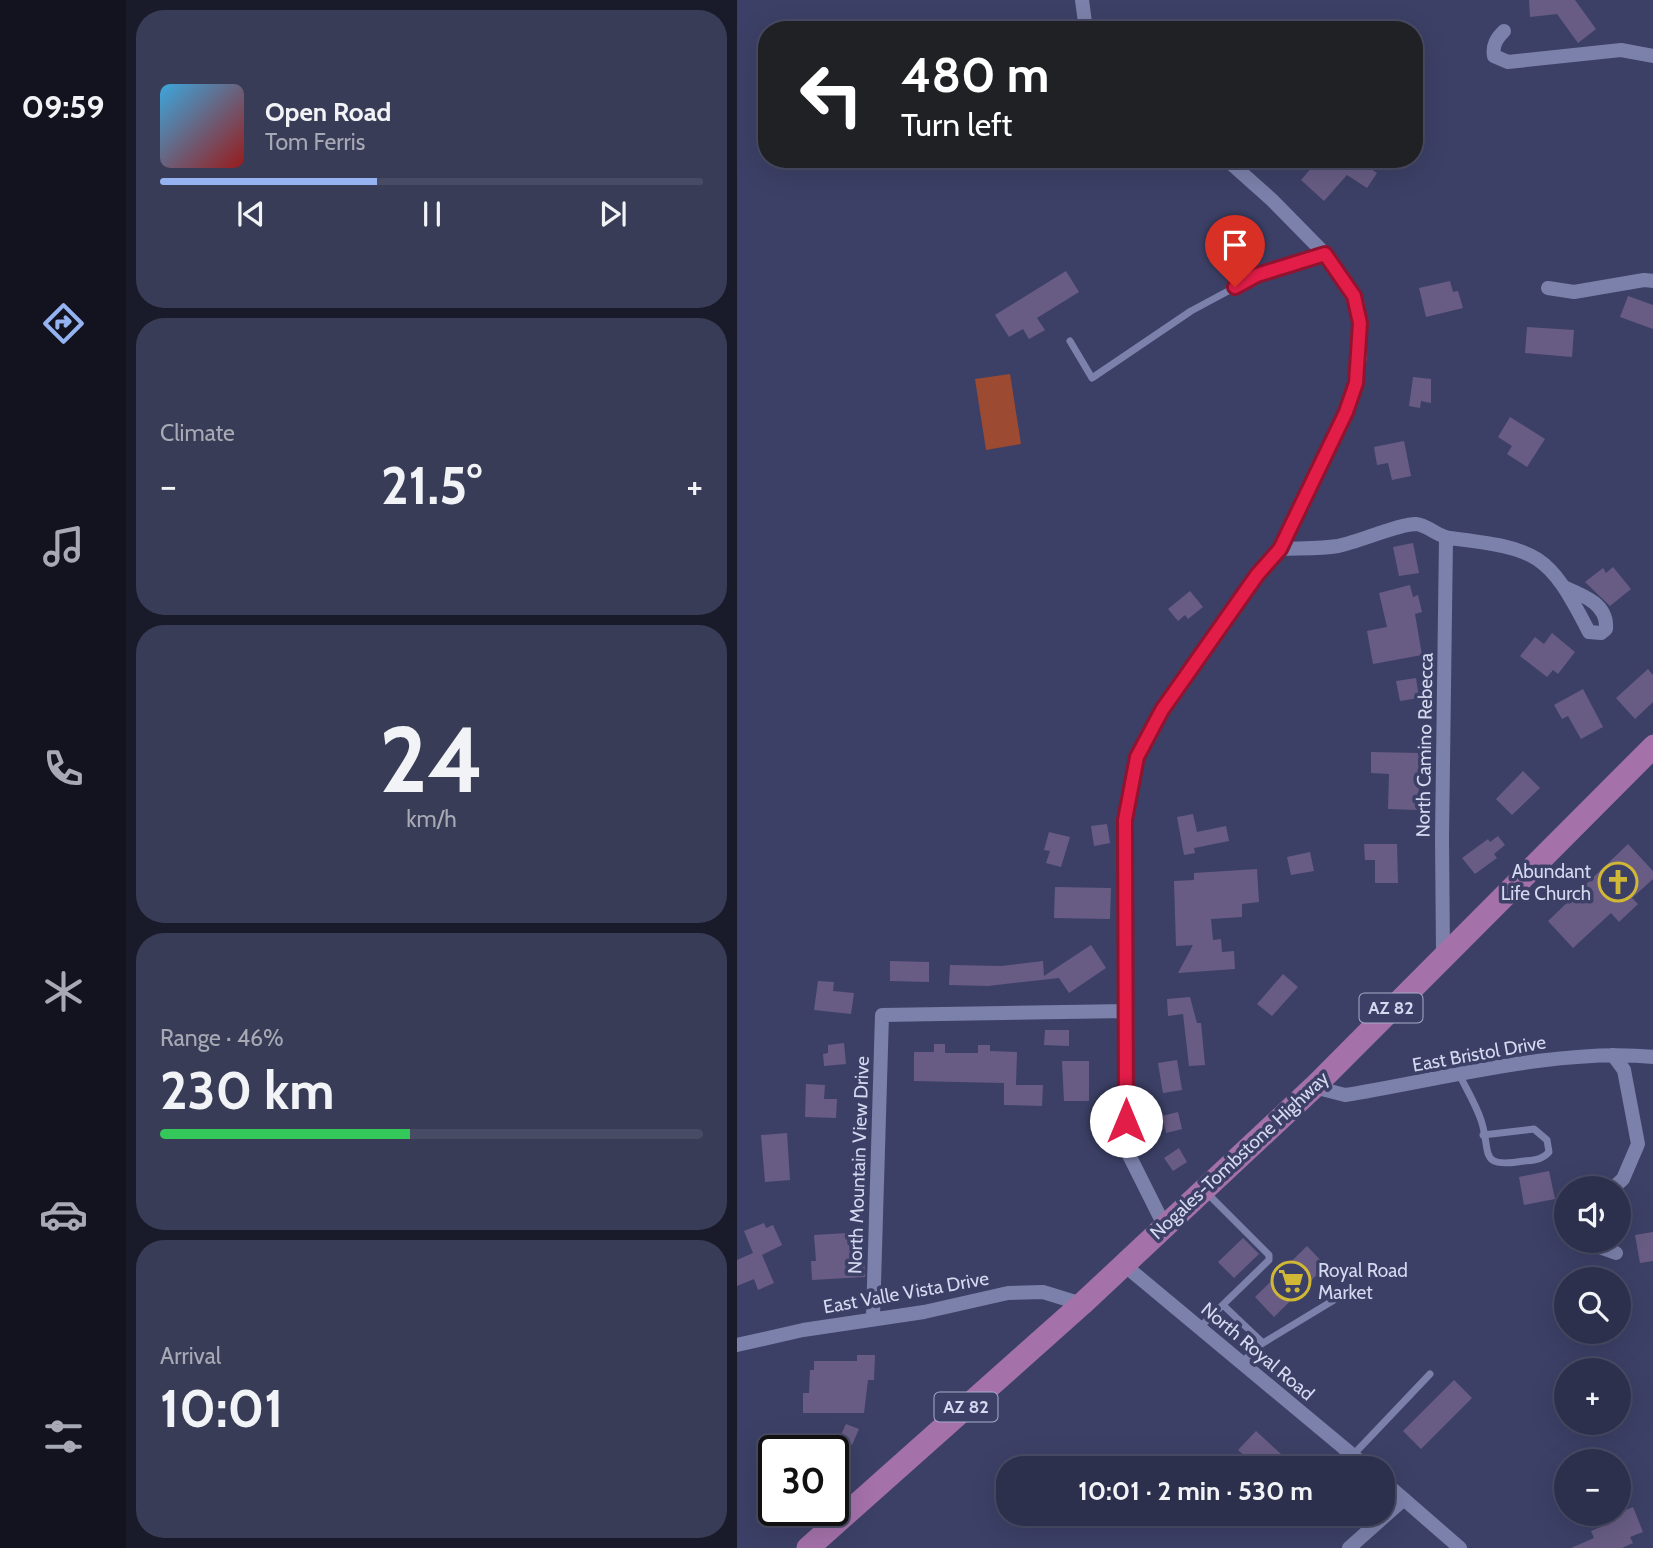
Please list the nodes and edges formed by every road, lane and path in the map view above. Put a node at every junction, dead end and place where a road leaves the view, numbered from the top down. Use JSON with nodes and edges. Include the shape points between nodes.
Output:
{"nodes":[{"id":1,"x":1082,"y":0,"type":"edge"},
{"id":2,"x":1085,"y":21,"type":"edge"},
{"id":3,"x":1504,"y":31,"type":"dead end"},
{"id":4,"x":1653,"y":56,"type":"edge"},
{"id":5,"x":1236,"y":168,"type":"edge"},
{"id":6,"x":1325,"y":254,"type":"junction"},
{"id":7,"x":1653,"y":281,"type":"edge"},
{"id":8,"x":1548,"y":288,"type":"dead end"},
{"id":9,"x":1070,"y":341,"type":"dead end"},
{"id":10,"x":1446,"y":538,"type":"junction"},
{"id":11,"x":1280,"y":549,"type":"junction"},
{"id":12,"x":1566,"y":588,"type":"dead end"},
{"id":13,"x":1653,"y":746,"type":"edge"},
{"id":14,"x":1443,"y":953,"type":"junction"},
{"id":15,"x":1127,"y":1011,"type":"junction"},
{"id":16,"x":1613,"y":1055,"type":"junction"},
{"id":17,"x":1653,"y":1057,"type":"edge"},
{"id":18,"x":1460,"y":1076,"type":"junction"},
{"id":19,"x":1314,"y":1087,"type":"junction"},
{"id":20,"x":1483,"y":1135,"type":"junction"},
{"id":21,"x":1624,"y":1176,"type":"edge"},
{"id":22,"x":1203,"y":1189,"type":"junction"},
{"id":23,"x":1164,"y":1225,"type":"junction"},
{"id":24,"x":1123,"y":1264,"type":"junction"},
{"id":25,"x":1334,"y":1300,"type":"dead end"},
{"id":26,"x":1082,"y":1304,"type":"junction"},
{"id":27,"x":1223,"y":1305,"type":"junction"},
{"id":28,"x":873,"y":1317,"type":"junction"},
{"id":29,"x":1200,"y":1327,"type":"junction"},
{"id":30,"x":1263,"y":1343,"type":"junction"},
{"id":31,"x":737,"y":1345,"type":"edge"},
{"id":32,"x":1242,"y":1362,"type":"junction"},
{"id":33,"x":1429,"y":1374,"type":"dead end"},
{"id":34,"x":1352,"y":1455,"type":"joint"},
{"id":35,"x":1395,"y":1491,"type":"edge"},
{"id":36,"x":1404,"y":1499,"type":"junction"},
{"id":37,"x":808,"y":1548,"type":"edge"},
{"id":38,"x":1349,"y":1548,"type":"edge"},
{"id":39,"x":1460,"y":1548,"type":"edge"}],
"edges":[{"from":1,"to":2,"type":"street"},
{"from":3,"to":4,"type":"street","via":[[1493,50],[1508,62],[1621,50]]},
{"from":5,"to":6,"type":"street"},
{"from":6,"to":9,"type":"lane","via":[[1257,275],[1191,311],[1092,377]]},
{"from":6,"to":11,"type":"street","via":[[1358,305],[1358,369],[1346,412]]},
{"from":7,"to":8,"type":"street","via":[[1574,292]]},
{"from":10,"to":11,"type":"street","via":[[1415,524],[1337,546]]},
{"from":10,"to":12,"type":"street","via":[[1489,541],[1525,552],[1549,567]]},
{"from":10,"to":14,"type":"street","name":"North Camino Rebecca"},
{"from":11,"to":15,"type":"street","via":[[1162,710],[1137,757],[1125,820]]},
{"from":13,"to":14,"type":"main road","name":"Nogales-Tombstone Highway","number":"AZ 82"},
{"from":14,"to":19,"type":"main road","name":"Nogales-Tombstone Highway","number":"AZ 82"},
{"from":15,"to":23,"type":"street","via":[[1126,1149]]},
{"from":15,"to":28,"type":"street","name":"North Mountain View Drive","via":[[882,1014]]},
{"from":16,"to":17,"type":"street","name":"East Bristol Drive"},
{"from":16,"to":18,"type":"street","name":"East Bristol Drive","via":[[1556,1059]]},
{"from":16,"to":21,"type":"street","via":[[1624,1070],[1638,1144]]},
{"from":18,"to":19,"type":"street","name":"East Bristol Drive","via":[[1345,1095]]},
{"from":18,"to":20,"type":"lane","via":[[1482,1122]]},
{"from":19,"to":22,"type":"main road","name":"Nogales-Tombstone Highway","number":"AZ 82"},
{"from":20,"to":20,"type":"lane","via":[[1534,1129],[1547,1140],[1549,1152],[1544,1158],[1501,1165],[1486,1153]]},
{"from":22,"to":23,"type":"main road","name":"Nogales-Tombstone Highway","number":"AZ 82"},
{"from":22,"to":27,"type":"lane","via":[[1269,1255]]},
{"from":23,"to":24,"type":"main road","name":"Nogales-Tombstone Highway","number":"AZ 82"},
{"from":24,"to":26,"type":"main road","name":"Nogales-Tombstone Highway","number":"AZ 82"},
{"from":24,"to":29,"type":"street","name":"North Royal Road"},
{"from":25,"to":30,"type":"lane"},
{"from":26,"to":28,"type":"street","name":"East Valle Vista Drive","via":[[1043,1292],[1008,1293]]},
{"from":26,"to":37,"type":"main road","name":"Nogales-Tombstone Highway","number":"AZ 82"},
{"from":27,"to":29,"type":"lane"},
{"from":27,"to":30,"type":"lane"},
{"from":28,"to":31,"type":"street","name":"East Valle Vista Drive"},
{"from":29,"to":32,"type":"street","name":"North Royal Road"},
{"from":30,"to":32,"type":"lane"},
{"from":32,"to":34,"type":"street","name":"North Royal Road"},
{"from":33,"to":34,"type":"lane"},
{"from":35,"to":36,"type":"street"},
{"from":36,"to":38,"type":"street"},
{"from":36,"to":39,"type":"street"}]}
